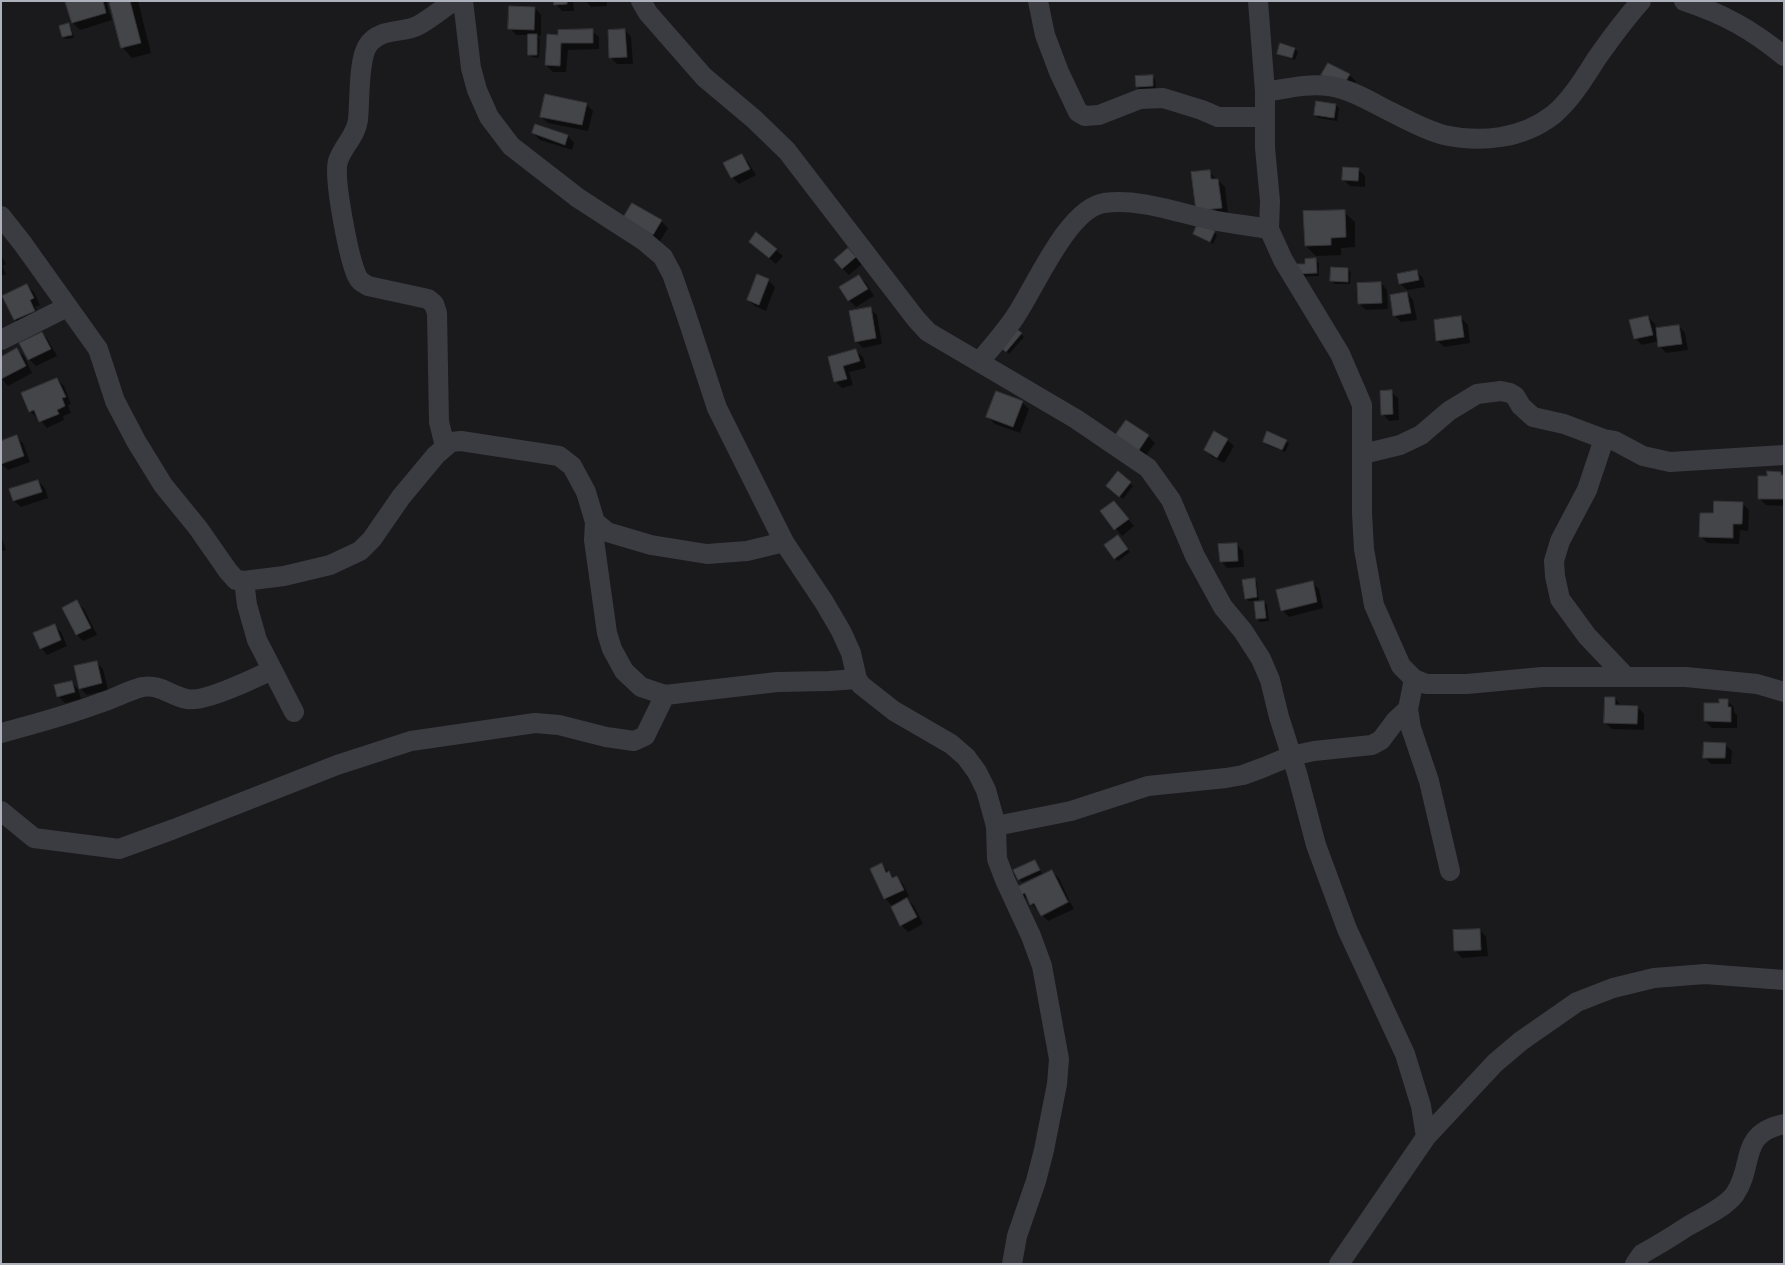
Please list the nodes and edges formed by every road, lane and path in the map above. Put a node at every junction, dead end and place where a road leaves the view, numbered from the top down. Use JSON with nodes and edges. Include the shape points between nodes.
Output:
{"nodes":[{"id":1,"x":454,"y":1,"type":"edge"},
{"id":2,"x":463,"y":1,"type":"edge"},
{"id":3,"x":641,"y":1,"type":"edge"},
{"id":4,"x":1038,"y":1,"type":"edge"},
{"id":5,"x":1258,"y":1,"type":"edge"},
{"id":6,"x":1641,"y":1,"type":"edge"},
{"id":7,"x":1684,"y":1,"type":"edge"},
{"id":8,"x":1784,"y":56,"type":"edge"},
{"id":9,"x":1265,"y":92,"type":"junction"},
{"id":10,"x":1264,"y":117,"type":"junction"},
{"id":11,"x":1,"y":216,"type":"edge"},
{"id":12,"x":1269,"y":229,"type":"junction"},
{"id":13,"x":67,"y":307,"type":"junction"},
{"id":14,"x":1,"y":340,"type":"edge"},
{"id":15,"x":979,"y":362,"type":"junction"},
{"id":16,"x":1604,"y":439,"type":"junction"},
{"id":17,"x":445,"y":446,"type":"junction"},
{"id":18,"x":1363,"y":454,"type":"junction"},
{"id":19,"x":1784,"y":456,"type":"edge"},
{"id":20,"x":595,"y":522,"type":"junction"},
{"id":21,"x":784,"y":542,"type":"junction"},
{"id":22,"x":244,"y":581,"type":"junction"},
{"id":23,"x":272,"y":670,"type":"junction"},
{"id":24,"x":1625,"y":676,"type":"junction"},
{"id":25,"x":857,"y":678,"type":"junction"},
{"id":26,"x":1414,"y":678,"type":"junction"},
{"id":27,"x":1784,"y":692,"type":"edge"},
{"id":28,"x":665,"y":695,"type":"junction"},
{"id":29,"x":1408,"y":709,"type":"junction"},
{"id":30,"x":294,"y":712,"type":"dead end"},
{"id":31,"x":1,"y":733,"type":"edge"},
{"id":32,"x":1291,"y":756,"type":"junction"},
{"id":33,"x":1,"y":811,"type":"edge"},
{"id":34,"x":996,"y":826,"type":"junction"},
{"id":35,"x":1450,"y":871,"type":"dead end"},
{"id":36,"x":1784,"y":980,"type":"edge"},
{"id":37,"x":1784,"y":1124,"type":"edge"},
{"id":38,"x":1426,"y":1136,"type":"junction"},
{"id":39,"x":1017,"y":1262,"type":"edge"},
{"id":40,"x":1339,"y":1264,"type":"edge"},
{"id":41,"x":1635,"y":1264,"type":"edge"}],
"edges":[{"from":1,"to":17,"type":"street","via":[[418,26],[379,35],[368,46],[363,60],[356,130],[337,169],[352,261],[360,282],[428,299],[434,304],[437,313],[439,422]]},
{"from":2,"to":21,"type":"street","via":[[471,68],[477,90],[489,117],[511,146],[663,257],[672,274],[717,408]]},
{"from":3,"to":15,"type":"street","via":[[704,77],[787,151],[928,332]]},
{"from":4,"to":10,"type":"street","via":[[1045,35],[1066,88],[1078,112],[1085,116],[1099,115],[1140,99],[1163,98],[1218,117]]},
{"from":5,"to":9,"type":"street"},
{"from":6,"to":9,"type":"street","via":[[1569,100],[1542,122],[1508,136],[1490,138],[1443,134],[1329,86]]},
{"from":7,"to":8,"type":"street","via":[[1748,28]]},
{"from":9,"to":10,"type":"street"},
{"from":10,"to":12,"type":"street"},
{"from":11,"to":13,"type":"street"},
{"from":12,"to":15,"type":"street","via":[[1216,221],[1174,210],[1103,203],[1086,211],[1070,228],[1016,317]]},
{"from":12,"to":18,"type":"street","via":[[1283,260],[1340,354],[1362,405]]},
{"from":13,"to":14,"type":"street"},
{"from":13,"to":22,"type":"street","via":[[98,350],[115,401],[163,485],[228,571],[236,580]]},
{"from":15,"to":32,"type":"street","via":[[1076,419],[1148,468],[1171,500],[1223,607],[1261,659]]},
{"from":16,"to":18,"type":"street","via":[[1533,416],[1510,393],[1489,392],[1464,400],[1421,435],[1400,445]]},
{"from":16,"to":19,"type":"street","via":[[1615,441],[1643,456],[1670,462]]},
{"from":16,"to":24,"type":"street","via":[[1586,490],[1560,541],[1554,561],[1555,576],[1560,599],[1587,636]]},
{"from":17,"to":20,"type":"street","via":[[461,441],[559,456],[572,466],[586,492]]},
{"from":17,"to":22,"type":"street","via":[[360,551],[330,564],[284,576]]},
{"from":18,"to":26,"type":"street","via":[[1363,541],[1374,606],[1401,666]]},
{"from":20,"to":21,"type":"street","via":[[607,532],[625,538],[707,554],[747,551]]},
{"from":20,"to":28,"type":"street","via":[[602,611],[612,648],[624,671],[641,686]]},
{"from":21,"to":25,"type":"street","via":[[841,631]]},
{"from":22,"to":23,"type":"street","via":[[257,640]]},
{"from":23,"to":30,"type":"street"},
{"from":23,"to":31,"type":"street","via":[[251,681],[195,700],[156,687],[142,687],[66,716]]},
{"from":24,"to":26,"type":"street","via":[[1445,685],[1426,684]]},
{"from":24,"to":27,"type":"street","via":[[1730,680]]},
{"from":25,"to":28,"type":"street","via":[[777,682]]},
{"from":25,"to":34,"type":"street","via":[[867,691],[894,711],[951,744],[966,757],[986,790]]},
{"from":26,"to":29,"type":"street"},
{"from":28,"to":33,"type":"street","via":[[645,736],[634,741],[535,723],[412,741],[337,765],[119,850],[34,838]]},
{"from":29,"to":32,"type":"street","via":[[1381,740],[1372,745]]},
{"from":29,"to":35,"type":"street","via":[[1410,728],[1428,781]]},
{"from":32,"to":34,"type":"street","via":[[1242,775],[1148,786],[1070,811]]},
{"from":32,"to":38,"type":"street","via":[[1316,845],[1347,929],[1405,1054],[1421,1106]]},
{"from":34,"to":39,"type":"street","via":[[997,859],[1042,966],[1059,1059],[1044,1150],[1017,1236]]},
{"from":36,"to":38,"type":"street","via":[[1705,974],[1654,978],[1613,988],[1577,1002],[1495,1063]]},
{"from":37,"to":41,"type":"street","via":[[1761,1132],[1754,1141],[1735,1195],[1642,1254]]},
{"from":38,"to":40,"type":"street"}]}
